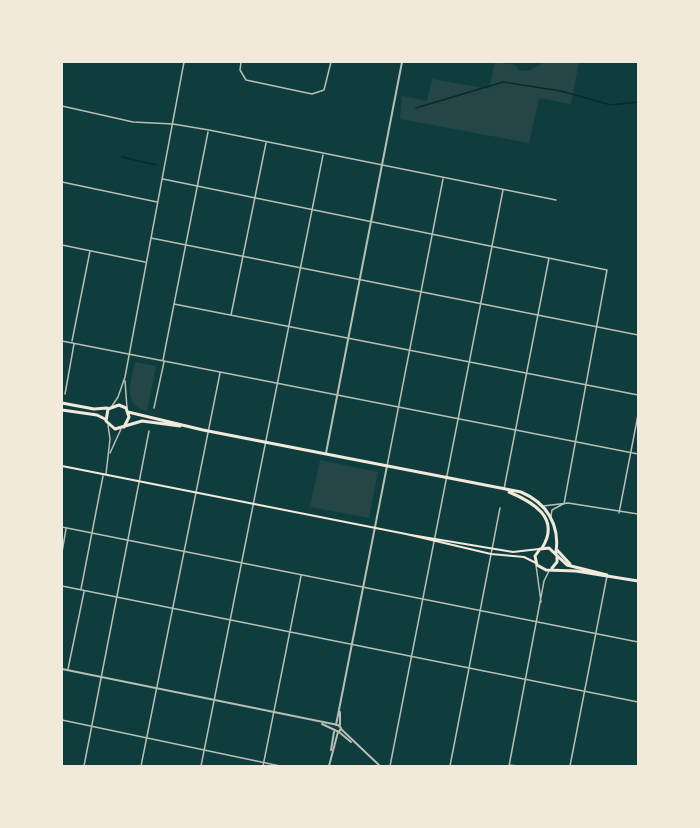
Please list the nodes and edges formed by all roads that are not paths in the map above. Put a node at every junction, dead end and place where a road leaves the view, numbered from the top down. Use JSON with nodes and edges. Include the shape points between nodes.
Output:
{"nodes":[{"id":1,"x":184,"y":62,"type":"edge"},
{"id":2,"x":242,"y":62,"type":"edge"},
{"id":3,"x":331,"y":62,"type":"edge"},
{"id":4,"x":402,"y":62,"type":"edge"},
{"id":5,"x":62,"y":106,"type":"edge"},
{"id":6,"x":173,"y":124,"type":"junction"},
{"id":7,"x":209,"y":130,"type":"junction"},
{"id":8,"x":266,"y":142,"type":"junction"},
{"id":9,"x":323,"y":154,"type":"junction"},
{"id":10,"x":382,"y":166,"type":"junction"},
{"id":11,"x":444,"y":178,"type":"junction"},
{"id":12,"x":163,"y":180,"type":"junction"},
{"id":13,"x":62,"y":182,"type":"edge"},
{"id":14,"x":198,"y":187,"type":"junction"},
{"id":15,"x":503,"y":190,"type":"junction"},
{"id":16,"x":255,"y":199,"type":"junction"},
{"id":17,"x":556,"y":200,"type":"dead end"},
{"id":18,"x":158,"y":202,"type":"junction"},
{"id":19,"x":312,"y":210,"type":"junction"},
{"id":20,"x":371,"y":222,"type":"junction"},
{"id":21,"x":433,"y":234,"type":"junction"},
{"id":22,"x":151,"y":238,"type":"junction"},
{"id":23,"x":62,"y":245,"type":"edge"},
{"id":24,"x":186,"y":245,"type":"junction"},
{"id":25,"x":491,"y":246,"type":"junction"},
{"id":26,"x":90,"y":251,"type":"junction"},
{"id":27,"x":243,"y":257,"type":"junction"},
{"id":28,"x":549,"y":258,"type":"junction"},
{"id":29,"x":146,"y":262,"type":"junction"},
{"id":30,"x":300,"y":269,"type":"junction"},
{"id":31,"x":360,"y":279,"type":"junction"},
{"id":32,"x":421,"y":292,"type":"junction"},
{"id":33,"x":174,"y":303,"type":"junction"},
{"id":34,"x":480,"y":303,"type":"junction"},
{"id":35,"x":231,"y":315,"type":"junction"},
{"id":36,"x":538,"y":315,"type":"junction"},
{"id":37,"x":289,"y":326,"type":"junction"},
{"id":38,"x":597,"y":327,"type":"junction"},
{"id":39,"x":639,"y":335,"type":"edge"},
{"id":40,"x":349,"y":338,"type":"junction"},
{"id":41,"x":62,"y":341,"type":"edge"},
{"id":42,"x":73,"y":343,"type":"junction"},
{"id":43,"x":410,"y":350,"type":"junction"},
{"id":44,"x":128,"y":354,"type":"junction"},
{"id":45,"x":163,"y":361,"type":"junction"},
{"id":46,"x":470,"y":362,"type":"junction"},
{"id":47,"x":220,"y":372,"type":"junction"},
{"id":48,"x":528,"y":373,"type":"junction"},
{"id":49,"x":124,"y":377,"type":"junction"},
{"id":50,"x":278,"y":383,"type":"junction"},
{"id":51,"x":585,"y":385,"type":"junction"},
{"id":52,"x":65,"y":394,"type":"dead end"},
{"id":53,"x":337,"y":395,"type":"junction"},
{"id":54,"x":639,"y":395,"type":"edge"},
{"id":55,"x":62,"y":403,"type":"edge"},
{"id":56,"x":399,"y":407,"type":"junction"},
{"id":57,"x":110,"y":408,"type":"junction"},
{"id":58,"x":154,"y":408,"type":"dead end"},
{"id":59,"x":62,"y":410,"type":"edge"},
{"id":60,"x":128,"y":411,"type":"junction"},
{"id":61,"x":639,"y":416,"type":"edge"},
{"id":62,"x":105,"y":419,"type":"junction"},
{"id":63,"x":458,"y":419,"type":"junction"},
{"id":64,"x":108,"y":425,"type":"junction"},
{"id":65,"x":188,"y":427,"type":"junction"},
{"id":66,"x":122,"y":428,"type":"junction"},
{"id":67,"x":149,"y":431,"type":"dead end"},
{"id":68,"x":208,"y":431,"type":"junction"},
{"id":69,"x":516,"y":431,"type":"junction"},
{"id":70,"x":266,"y":442,"type":"junction"},
{"id":71,"x":573,"y":442,"type":"junction"},
{"id":72,"x":326,"y":454,"type":"junction"},
{"id":73,"x":631,"y":454,"type":"junction"},
{"id":74,"x":639,"y":454,"type":"edge"},
{"id":75,"x":109,"y":457,"type":"junction"},
{"id":76,"x":62,"y":466,"type":"edge"},
{"id":77,"x":387,"y":466,"type":"junction"},
{"id":78,"x":104,"y":475,"type":"junction"},
{"id":79,"x":446,"y":478,"type":"junction"},
{"id":80,"x":139,"y":482,"type":"junction"},
{"id":81,"x":504,"y":490,"type":"junction"},
{"id":82,"x":196,"y":493,"type":"junction"},
{"id":83,"x":254,"y":504,"type":"junction"},
{"id":84,"x":564,"y":504,"type":"junction"},
{"id":85,"x":543,"y":506,"type":"junction"},
{"id":86,"x":500,"y":508,"type":"dead end"},
{"id":87,"x":619,"y":513,"type":"junction"},
{"id":88,"x":639,"y":514,"type":"edge"},
{"id":89,"x":551,"y":516,"type":"junction"},
{"id":90,"x":62,"y":527,"type":"edge"},
{"id":91,"x":66,"y":528,"type":"junction"},
{"id":92,"x":375,"y":528,"type":"junction"},
{"id":93,"x":92,"y":533,"type":"junction"},
{"id":94,"x":405,"y":534,"type":"junction"},
{"id":95,"x":435,"y":537,"type":"junction"},
{"id":96,"x":127,"y":540,"type":"junction"},
{"id":97,"x":434,"y":543,"type":"junction"},
{"id":98,"x":541,"y":548,"type":"junction"},
{"id":99,"x":492,"y":549,"type":"junction"},
{"id":100,"x":62,"y":552,"type":"edge"},
{"id":101,"x":184,"y":552,"type":"junction"},
{"id":102,"x":557,"y":552,"type":"junction"},
{"id":103,"x":491,"y":554,"type":"junction"},
{"id":104,"x":242,"y":563,"type":"junction"},
{"id":105,"x":536,"y":563,"type":"junction"},
{"id":106,"x":551,"y":569,"type":"junction"},
{"id":107,"x":575,"y":569,"type":"junction"},
{"id":108,"x":302,"y":575,"type":"junction"},
{"id":109,"x":607,"y":575,"type":"junction"},
{"id":110,"x":639,"y":581,"type":"edge"},
{"id":111,"x":62,"y":586,"type":"edge"},
{"id":112,"x":363,"y":588,"type":"junction"},
{"id":113,"x":83,"y":591,"type":"junction"},
{"id":114,"x":115,"y":598,"type":"junction"},
{"id":115,"x":423,"y":599,"type":"junction"},
{"id":116,"x":541,"y":603,"type":"junction"},
{"id":117,"x":172,"y":609,"type":"junction"},
{"id":118,"x":480,"y":610,"type":"junction"},
{"id":119,"x":230,"y":621,"type":"junction"},
{"id":120,"x":538,"y":622,"type":"junction"},
{"id":121,"x":290,"y":633,"type":"junction"},
{"id":122,"x":596,"y":633,"type":"junction"},
{"id":123,"x":639,"y":642,"type":"edge"},
{"id":124,"x":352,"y":645,"type":"junction"},
{"id":125,"x":411,"y":657,"type":"junction"},
{"id":126,"x":469,"y":668,"type":"junction"},
{"id":127,"x":62,"y":669,"type":"edge"},
{"id":128,"x":68,"y":670,"type":"junction"},
{"id":129,"x":101,"y":675,"type":"junction"},
{"id":130,"x":526,"y":679,"type":"junction"},
{"id":131,"x":157,"y":686,"type":"junction"},
{"id":132,"x":585,"y":691,"type":"junction"},
{"id":133,"x":215,"y":699,"type":"junction"},
{"id":134,"x":639,"y":702,"type":"edge"},
{"id":135,"x":274,"y":711,"type":"junction"},
{"id":136,"x":62,"y":720,"type":"edge"},
{"id":137,"x":92,"y":726,"type":"junction"},
{"id":138,"x":337,"y":729,"type":"junction"},
{"id":139,"x":147,"y":738,"type":"junction"},
{"id":140,"x":204,"y":750,"type":"junction"},
{"id":141,"x":263,"y":763,"type":"junction"},
{"id":142,"x":84,"y":766,"type":"edge"},
{"id":143,"x":141,"y":766,"type":"edge"},
{"id":144,"x":201,"y":766,"type":"edge"},
{"id":145,"x":263,"y":766,"type":"edge"},
{"id":146,"x":280,"y":766,"type":"edge"},
{"id":147,"x":329,"y":766,"type":"edge"},
{"id":148,"x":380,"y":766,"type":"edge"},
{"id":149,"x":390,"y":766,"type":"edge"},
{"id":150,"x":450,"y":766,"type":"edge"},
{"id":151,"x":509,"y":766,"type":"edge"},
{"id":152,"x":517,"y":766,"type":"edge"},
{"id":153,"x":570,"y":766,"type":"edge"}],
"edges":[{"from":1,"to":6,"type":"street"},
{"from":2,"to":3,"type":"street","via":[[240,70],[246,80],[312,94],[324,90]]},
{"from":4,"to":10,"type":"street"},
{"from":5,"to":6,"type":"street","via":[[133,122]]},
{"from":6,"to":7,"type":"street"},
{"from":6,"to":12,"type":"street"},
{"from":7,"to":8,"type":"street"},
{"from":7,"to":14,"type":"street"},
{"from":8,"to":9,"type":"street"},
{"from":8,"to":16,"type":"street"},
{"from":9,"to":10,"type":"street"},
{"from":9,"to":19,"type":"street"},
{"from":10,"to":11,"type":"street"},
{"from":10,"to":20,"type":"street"},
{"from":11,"to":15,"type":"street"},
{"from":11,"to":21,"type":"street"},
{"from":12,"to":14,"type":"street"},
{"from":12,"to":18,"type":"street"},
{"from":13,"to":18,"type":"street"},
{"from":14,"to":16,"type":"street"},
{"from":14,"to":24,"type":"street"},
{"from":15,"to":17,"type":"street"},
{"from":15,"to":25,"type":"street"},
{"from":16,"to":19,"type":"street"},
{"from":16,"to":27,"type":"street"},
{"from":18,"to":22,"type":"street"},
{"from":19,"to":20,"type":"street"},
{"from":19,"to":30,"type":"street"},
{"from":20,"to":21,"type":"street"},
{"from":20,"to":31,"type":"street"},
{"from":21,"to":25,"type":"street"},
{"from":21,"to":32,"type":"street"},
{"from":22,"to":24,"type":"street"},
{"from":22,"to":29,"type":"street"},
{"from":23,"to":26,"type":"street"},
{"from":24,"to":27,"type":"street"},
{"from":24,"to":33,"type":"street"},
{"from":25,"to":28,"type":"street"},
{"from":25,"to":34,"type":"street"},
{"from":26,"to":29,"type":"street"},
{"from":26,"to":42,"type":"street"},
{"from":27,"to":30,"type":"street"},
{"from":27,"to":35,"type":"street"},
{"from":28,"to":36,"type":"street"},
{"from":28,"to":38,"type":"street","via":[[608,270]]},
{"from":29,"to":44,"type":"street"},
{"from":30,"to":31,"type":"street"},
{"from":30,"to":37,"type":"street"},
{"from":31,"to":32,"type":"street"},
{"from":31,"to":40,"type":"street"},
{"from":32,"to":34,"type":"street"},
{"from":32,"to":43,"type":"street"},
{"from":33,"to":35,"type":"street"},
{"from":33,"to":45,"type":"street"},
{"from":34,"to":36,"type":"street"},
{"from":34,"to":46,"type":"street"},
{"from":35,"to":37,"type":"street"},
{"from":36,"to":38,"type":"street"},
{"from":36,"to":48,"type":"street"},
{"from":37,"to":40,"type":"street"},
{"from":37,"to":50,"type":"street"},
{"from":38,"to":39,"type":"street"},
{"from":38,"to":51,"type":"street"},
{"from":40,"to":43,"type":"street"},
{"from":40,"to":53,"type":"street"},
{"from":41,"to":42,"type":"street"},
{"from":42,"to":44,"type":"street"},
{"from":42,"to":52,"type":"street"},
{"from":43,"to":46,"type":"street"},
{"from":43,"to":56,"type":"street"},
{"from":44,"to":45,"type":"street"},
{"from":44,"to":49,"type":"street"},
{"from":45,"to":47,"type":"street"},
{"from":45,"to":58,"type":"street"},
{"from":46,"to":48,"type":"street"},
{"from":46,"to":63,"type":"street"},
{"from":47,"to":50,"type":"street"},
{"from":47,"to":68,"type":"street"},
{"from":48,"to":51,"type":"street"},
{"from":48,"to":69,"type":"street"},
{"from":49,"to":57,"type":"street"},
{"from":49,"to":60,"type":"street"},
{"from":50,"to":53,"type":"street"},
{"from":50,"to":70,"type":"street"},
{"from":51,"to":54,"type":"street"},
{"from":51,"to":71,"type":"street"},
{"from":53,"to":56,"type":"street"},
{"from":53,"to":72,"type":"street"},
{"from":55,"to":57,"type":"main road","via":[[94,410]]},
{"from":56,"to":63,"type":"street"},
{"from":56,"to":77,"type":"street"},
{"from":57,"to":60,"type":"main road","via":[[118,405]]},
{"from":57,"to":62,"type":"main road"},
{"from":59,"to":62,"type":"main road"},
{"from":60,"to":65,"type":"main road"},
{"from":60,"to":66,"type":"main road","via":[[129,420]]},
{"from":61,"to":73,"type":"street"},
{"from":62,"to":64,"type":"main road"},
{"from":63,"to":69,"type":"street"},
{"from":63,"to":79,"type":"street"},
{"from":64,"to":66,"type":"main road"},
{"from":64,"to":75,"type":"street"},
{"from":65,"to":66,"type":"main road","via":[[142,421]]},
{"from":65,"to":68,"type":"main road"},
{"from":66,"to":75,"type":"street"},
{"from":67,"to":80,"type":"street"},
{"from":68,"to":70,"type":"main road"},
{"from":68,"to":82,"type":"street"},
{"from":69,"to":71,"type":"street"},
{"from":69,"to":81,"type":"street"},
{"from":70,"to":72,"type":"main road"},
{"from":70,"to":83,"type":"street"},
{"from":71,"to":73,"type":"street"},
{"from":71,"to":84,"type":"street"},
{"from":72,"to":77,"type":"main road"},
{"from":73,"to":74,"type":"street"},
{"from":73,"to":87,"type":"street"},
{"from":75,"to":78,"type":"street"},
{"from":76,"to":78,"type":"main road"},
{"from":77,"to":79,"type":"main road"},
{"from":77,"to":92,"type":"street"},
{"from":78,"to":80,"type":"main road"},
{"from":78,"to":93,"type":"street"},
{"from":79,"to":81,"type":"main road"},
{"from":79,"to":95,"type":"street"},
{"from":80,"to":82,"type":"main road"},
{"from":80,"to":96,"type":"street"},
{"from":81,"to":85,"type":"main road","via":[[522,492]]},
{"from":81,"to":98,"type":"main road","via":[[525,498],[543,513],[549,529]]},
{"from":82,"to":83,"type":"main road"},
{"from":82,"to":101,"type":"street"},
{"from":83,"to":92,"type":"main road"},
{"from":83,"to":104,"type":"street"},
{"from":84,"to":85,"type":"street"},
{"from":84,"to":87,"type":"street"},
{"from":84,"to":89,"type":"street","via":[[552,510]]},
{"from":85,"to":89,"type":"main road"},
{"from":86,"to":99,"type":"street"},
{"from":87,"to":88,"type":"street"},
{"from":89,"to":102,"type":"main road"},
{"from":90,"to":91,"type":"street"},
{"from":91,"to":93,"type":"street"},
{"from":91,"to":100,"type":"street"},
{"from":92,"to":94,"type":"main road"},
{"from":92,"to":112,"type":"street"},
{"from":93,"to":96,"type":"street"},
{"from":93,"to":113,"type":"street"},
{"from":94,"to":95,"type":"main road"},
{"from":94,"to":97,"type":"main road"},
{"from":95,"to":97,"type":"street"},
{"from":95,"to":99,"type":"main road"},
{"from":96,"to":101,"type":"street"},
{"from":96,"to":114,"type":"street"},
{"from":97,"to":103,"type":"main road"},
{"from":97,"to":115,"type":"street"},
{"from":98,"to":99,"type":"main road","via":[[518,553]]},
{"from":98,"to":102,"type":"main road"},
{"from":98,"to":105,"type":"main road"},
{"from":99,"to":103,"type":"street"},
{"from":101,"to":104,"type":"street"},
{"from":101,"to":117,"type":"street"},
{"from":102,"to":106,"type":"main road","via":[[557,562]]},
{"from":102,"to":107,"type":"main road"},
{"from":103,"to":105,"type":"main road","via":[[524,557]]},
{"from":103,"to":118,"type":"street"},
{"from":104,"to":108,"type":"street"},
{"from":104,"to":119,"type":"street"},
{"from":105,"to":106,"type":"main road"},
{"from":105,"to":116,"type":"street"},
{"from":106,"to":107,"type":"main road"},
{"from":106,"to":116,"type":"street","via":[[544,580]]},
{"from":107,"to":109,"type":"main road"},
{"from":108,"to":112,"type":"street"},
{"from":108,"to":121,"type":"street"},
{"from":109,"to":110,"type":"main road"},
{"from":109,"to":122,"type":"street"},
{"from":111,"to":113,"type":"street"},
{"from":112,"to":115,"type":"street"},
{"from":112,"to":124,"type":"street"},
{"from":113,"to":114,"type":"street"},
{"from":113,"to":128,"type":"street"},
{"from":114,"to":117,"type":"street"},
{"from":114,"to":129,"type":"street"},
{"from":115,"to":118,"type":"street"},
{"from":115,"to":125,"type":"street"},
{"from":116,"to":120,"type":"street"},
{"from":117,"to":119,"type":"street"},
{"from":117,"to":131,"type":"street"},
{"from":118,"to":120,"type":"street"},
{"from":118,"to":126,"type":"street"},
{"from":119,"to":121,"type":"street"},
{"from":119,"to":133,"type":"street"},
{"from":120,"to":122,"type":"street"},
{"from":120,"to":130,"type":"street"},
{"from":121,"to":124,"type":"street"},
{"from":121,"to":135,"type":"street"},
{"from":122,"to":123,"type":"street"},
{"from":122,"to":132,"type":"street"},
{"from":124,"to":125,"type":"street"},
{"from":124,"to":138,"type":"street"},
{"from":125,"to":126,"type":"street"},
{"from":125,"to":149,"type":"street"},
{"from":126,"to":130,"type":"street"},
{"from":126,"to":150,"type":"street"},
{"from":127,"to":128,"type":"street"},
{"from":128,"to":129,"type":"street"},
{"from":129,"to":131,"type":"street"},
{"from":129,"to":137,"type":"street"},
{"from":130,"to":132,"type":"street"},
{"from":130,"to":151,"type":"street"},
{"from":131,"to":133,"type":"street"},
{"from":131,"to":139,"type":"street"},
{"from":132,"to":134,"type":"street"},
{"from":132,"to":153,"type":"street"},
{"from":133,"to":135,"type":"street"},
{"from":133,"to":140,"type":"street"},
{"from":135,"to":138,"type":"street"},
{"from":135,"to":141,"type":"street"},
{"from":136,"to":137,"type":"street"},
{"from":137,"to":139,"type":"street"},
{"from":137,"to":142,"type":"street"},
{"from":138,"to":147,"type":"street"},
{"from":138,"to":148,"type":"street"},
{"from":139,"to":140,"type":"street"},
{"from":139,"to":143,"type":"street"},
{"from":140,"to":141,"type":"street"},
{"from":140,"to":144,"type":"street"},
{"from":141,"to":145,"type":"street"},
{"from":141,"to":146,"type":"street"},
{"from":151,"to":152,"type":"street"}]}
